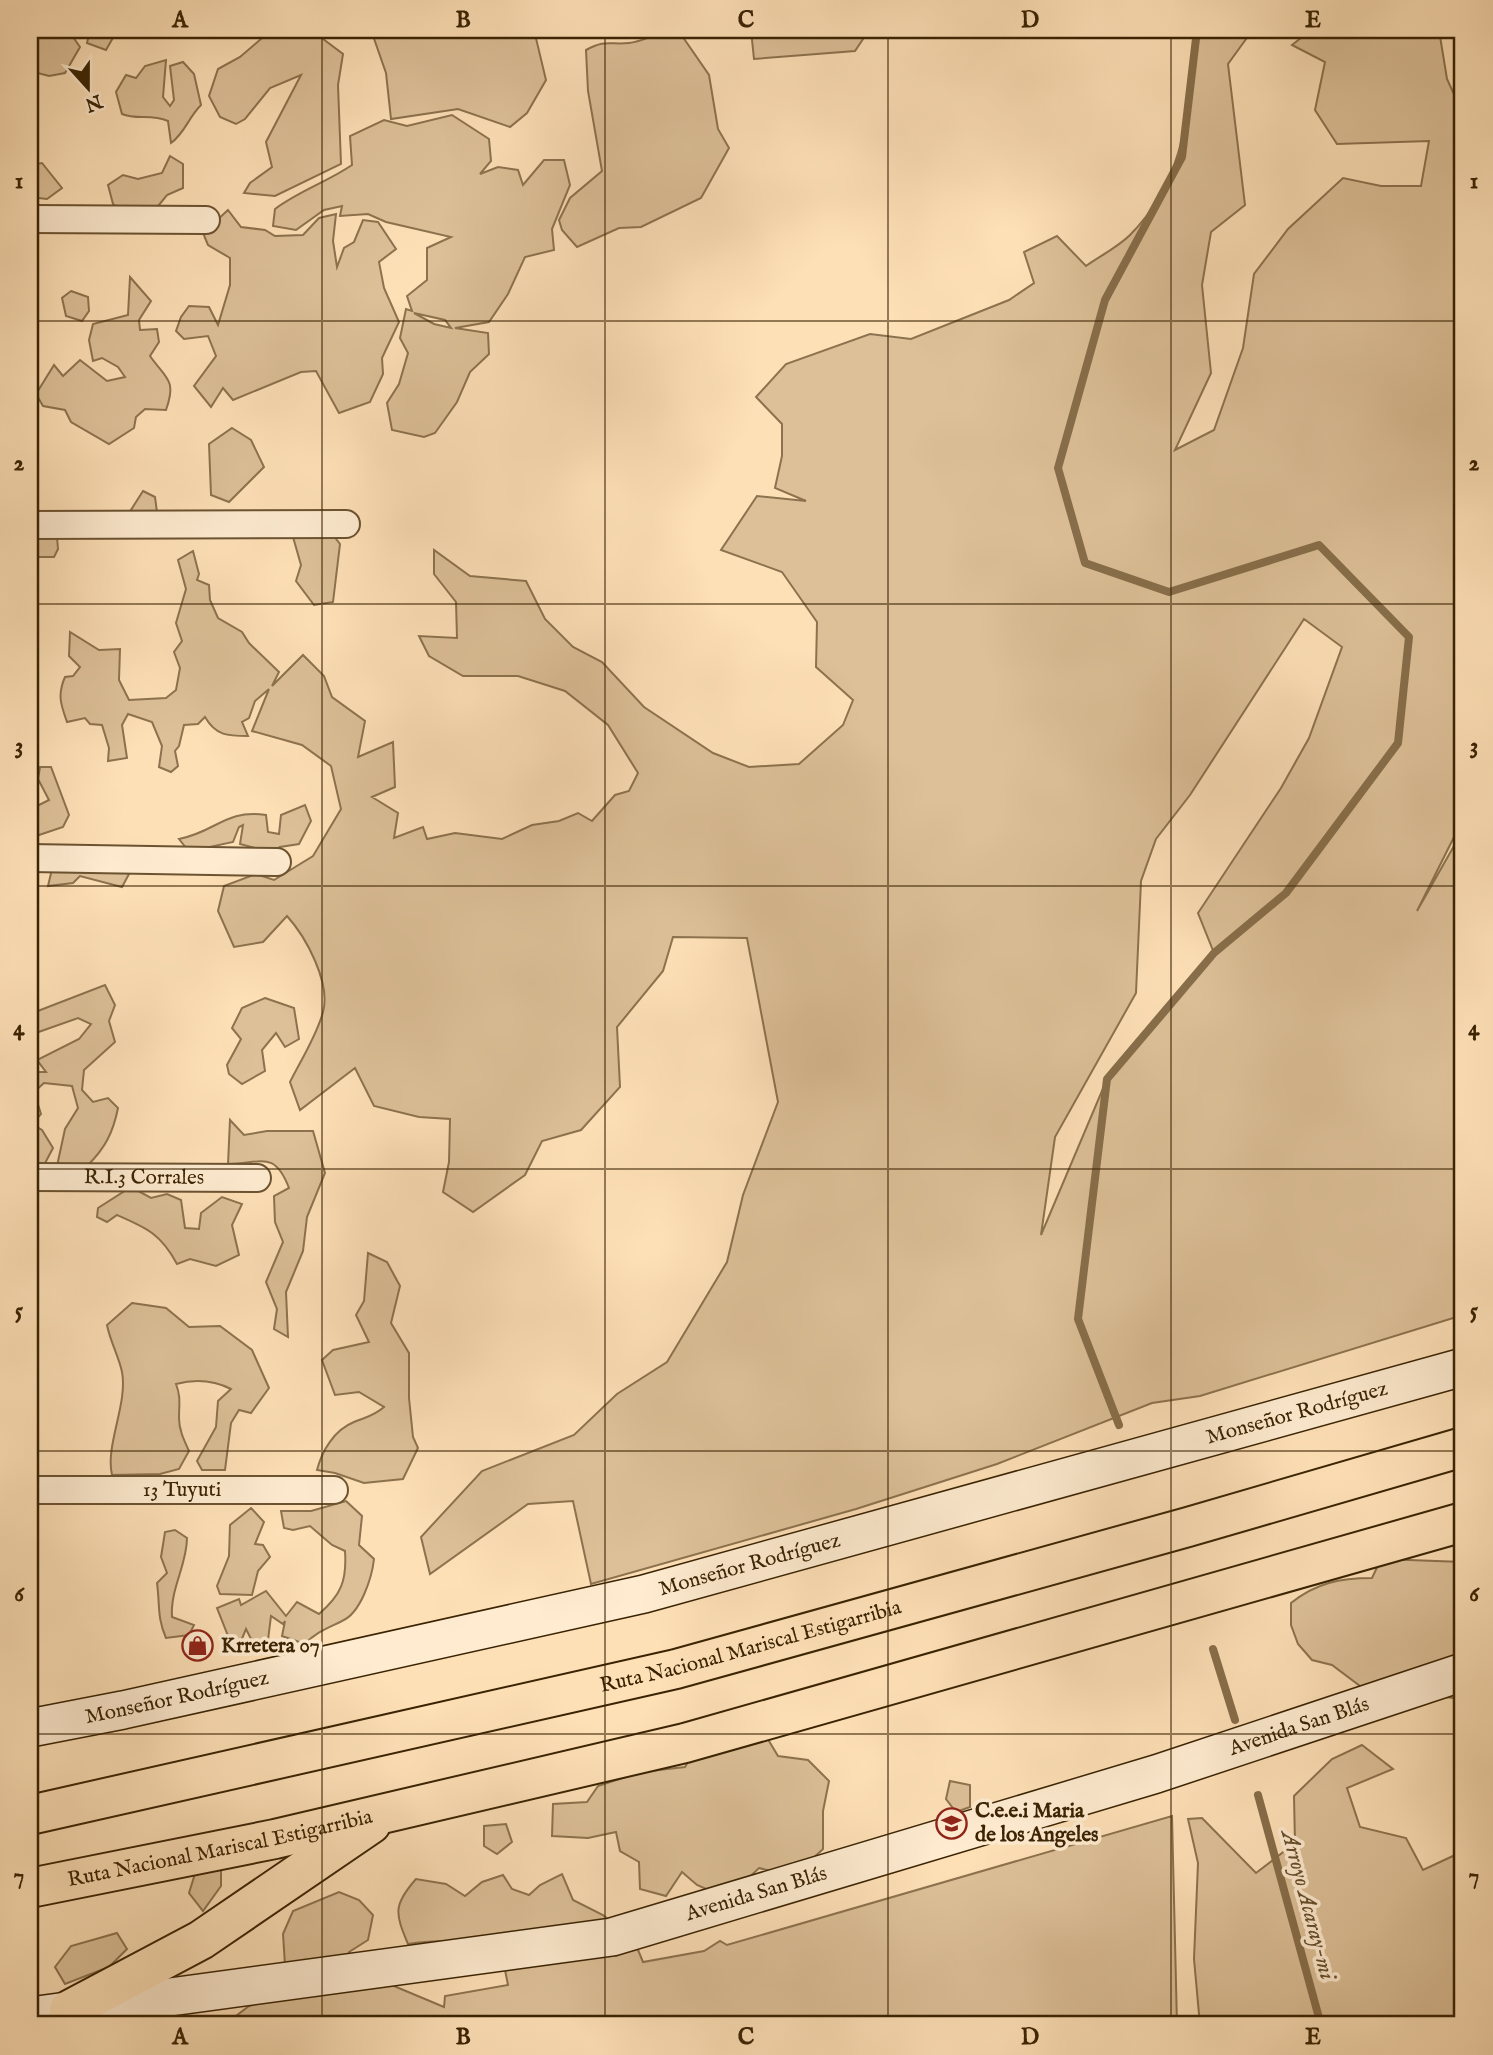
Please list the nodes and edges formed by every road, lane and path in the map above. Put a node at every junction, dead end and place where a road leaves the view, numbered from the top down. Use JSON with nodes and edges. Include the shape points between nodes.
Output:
{"nodes":[{"id":1,"x":30,"y":219,"type":"edge"},
{"id":2,"x":206,"y":220,"type":"dead end"},
{"id":3,"x":30,"y":524,"type":"edge"},
{"id":4,"x":346,"y":524,"type":"dead end"},
{"id":5,"x":30,"y":858,"type":"edge"},
{"id":6,"x":277,"y":862,"type":"dead end"},
{"id":7,"x":30,"y":1177,"type":"edge"},
{"id":8,"x":257,"y":1178,"type":"dead end"},
{"id":9,"x":1463,"y":1367,"type":"edge"},
{"id":10,"x":1463,"y":1447,"type":"edge"},
{"id":11,"x":30,"y":1490,"type":"edge"},
{"id":12,"x":334,"y":1490,"type":"dead end"},
{"id":13,"x":1463,"y":1522,"type":"edge"},
{"id":14,"x":1463,"y":1672,"type":"edge"},
{"id":15,"x":30,"y":1728,"type":"edge"},
{"id":16,"x":390,"y":1811,"type":"junction"},
{"id":17,"x":30,"y":1815,"type":"edge"},
{"id":18,"x":30,"y":1888,"type":"edge"},
{"id":19,"x":69,"y":2010,"type":"junction"},
{"id":20,"x":30,"y":2016,"type":"edge"}],
"edges":[{"from":1,"to":2,"type":"street"},
{"from":3,"to":4,"type":"street"},
{"from":5,"to":6,"type":"street"},
{"from":7,"to":8,"type":"street","name":"R.I.3 Corrales"},
{"from":9,"to":15,"type":"street","name":"Monseñor Rodríguez","via":[[644,1594]]},
{"from":10,"to":17,"type":"highway","name":"Ruta Nacional Mariscal Estigarribia","via":[[676,1669]]},
{"from":11,"to":12,"type":"street","name":"13 Tuyuti"},
{"from":13,"to":16,"type":"highway","name":"Ruta Nacional Mariscal Estigarribia","via":[[685,1743]]},
{"from":14,"to":19,"type":"street","name":"Avenida San Blás","via":[[1156,1774],[611,1937]]},
{"from":16,"to":18,"type":"highway","name":"Ruta Nacional Mariscal Estigarribia"},
{"from":16,"to":19,"type":"highway","via":[[201,1940]]},
{"from":19,"to":20,"type":"street","name":"Avenida San Blás"}]}
